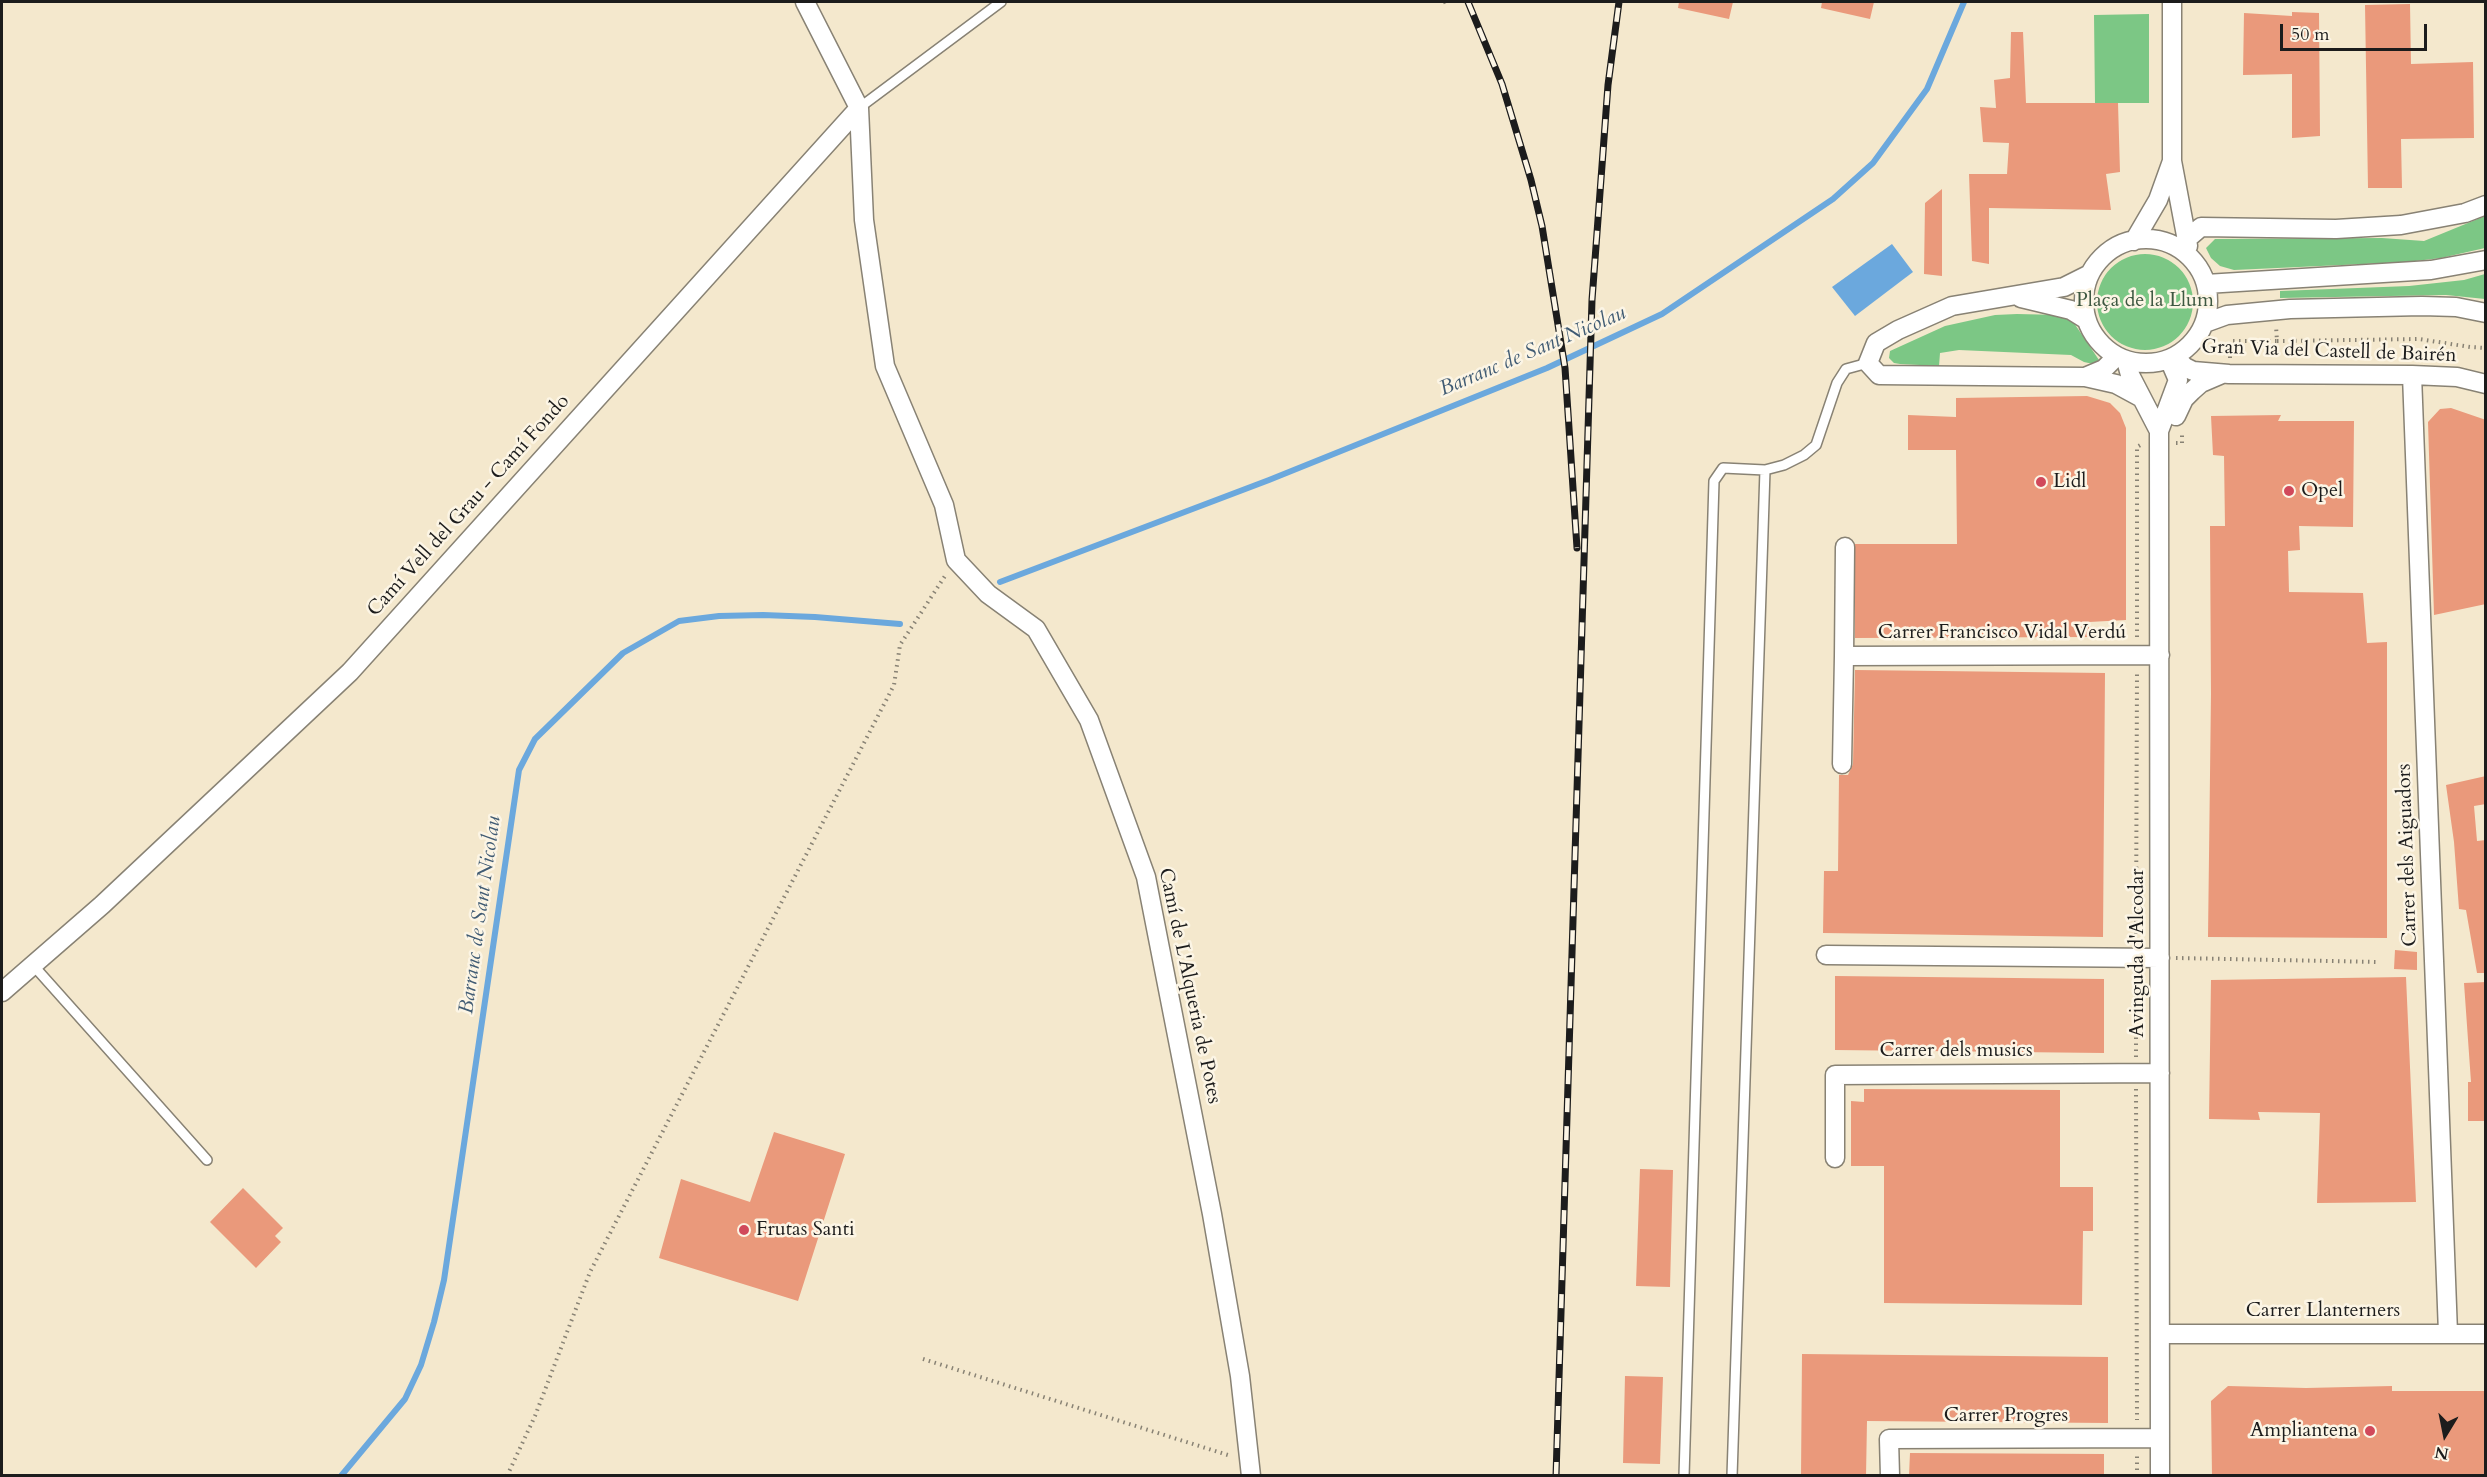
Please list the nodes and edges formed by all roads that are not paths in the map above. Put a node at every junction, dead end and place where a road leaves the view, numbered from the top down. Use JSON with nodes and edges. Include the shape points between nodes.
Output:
{"nodes":[{"id":1,"x":806,"y":2,"type":"edge"},
{"id":2,"x":1001,"y":2,"type":"edge"},
{"id":3,"x":2172,"y":2,"type":"edge"},
{"id":4,"x":859,"y":108,"type":"junction"},
{"id":5,"x":2172,"y":161,"type":"junction"},
{"id":6,"x":2486,"y":205,"type":"edge"},
{"id":7,"x":2187,"y":239,"type":"junction"},
{"id":8,"x":2134,"y":240,"type":"junction"},
{"id":9,"x":2190,"y":257,"type":"junction"},
{"id":10,"x":2486,"y":260,"type":"edge"},
{"id":11,"x":2090,"y":274,"type":"junction"},
{"id":12,"x":2206,"y":284,"type":"junction"},
{"id":13,"x":2014,"y":297,"type":"junction"},
{"id":14,"x":2486,"y":313,"type":"edge"},
{"id":15,"x":2087,"y":320,"type":"junction"},
{"id":16,"x":2205,"y":323,"type":"junction"},
{"id":17,"x":2122,"y":358,"type":"junction"},
{"id":18,"x":2172,"y":358,"type":"junction"},
{"id":19,"x":1868,"y":363,"type":"junction"},
{"id":20,"x":2226,"y":373,"type":"junction"},
{"id":21,"x":2412,"y":375,"type":"junction"},
{"id":22,"x":2085,"y":377,"type":"junction"},
{"id":23,"x":2486,"y":384,"type":"edge"},
{"id":24,"x":2140,"y":397,"type":"junction"},
{"id":25,"x":2159,"y":437,"type":"junction"},
{"id":26,"x":1765,"y":470,"type":"junction"},
{"id":27,"x":1845,"y":547,"type":"dead end"},
{"id":28,"x":2160,"y":655,"type":"junction"},
{"id":29,"x":1844,"y":656,"type":"junction"},
{"id":30,"x":1842,"y":764,"type":"dead end"},
{"id":31,"x":1826,"y":955,"type":"dead end"},
{"id":32,"x":2160,"y":958,"type":"junction"},
{"id":33,"x":33,"y":965,"type":"junction"},
{"id":34,"x":2,"y":992,"type":"edge"},
{"id":35,"x":2160,"y":1073,"type":"junction"},
{"id":36,"x":1835,"y":1158,"type":"dead end"},
{"id":37,"x":207,"y":1161,"type":"dead end"},
{"id":38,"x":2448,"y":1333,"type":"junction"},
{"id":39,"x":2161,"y":1334,"type":"junction"},
{"id":40,"x":2486,"y":1334,"type":"edge"},
{"id":41,"x":2160,"y":1438,"type":"junction"},
{"id":42,"x":1250,"y":1469,"type":"edge"},
{"id":43,"x":1684,"y":1476,"type":"edge"},
{"id":44,"x":1732,"y":1476,"type":"edge"},
{"id":45,"x":1890,"y":1476,"type":"edge"},
{"id":46,"x":2160,"y":1476,"type":"edge"}],
"edges":[{"from":1,"to":4,"type":"street"},
{"from":2,"to":4,"type":"lane"},
{"from":3,"to":5,"type":"street"},
{"from":4,"to":33,"type":"street","name":"Camí Vell del Grau - Camí Fondo","via":[[350,672]]},
{"from":4,"to":42,"type":"street","name":"Camí de L'Alqueria de Potes","via":[[864,220],[885,366],[944,505],[956,560],[988,594],[1036,630],[1089,720],[1146,877],[1212,1214],[1240,1376]]},
{"from":5,"to":7,"type":"street"},
{"from":5,"to":8,"type":"street","via":[[2158,200]]},
{"from":6,"to":7,"type":"street","via":[[2401,225],[2336,229],[2201,227]]},
{"from":7,"to":9,"type":"street"},
{"from":8,"to":9,"type":"street","via":[[2164,242]]},
{"from":8,"to":11,"type":"street","via":[[2113,249]]},
{"from":9,"to":12,"type":"street"},
{"from":10,"to":12,"type":"street","via":[[2431,270]]},
{"from":11,"to":13,"type":"street","via":[[2064,287]]},
{"from":11,"to":15,"type":"street","via":[[2084,297]]},
{"from":12,"to":16,"type":"street","via":[[2209,304]]},
{"from":13,"to":15,"type":"street","via":[[2071,310]]},
{"from":13,"to":19,"type":"street","via":[[1952,306],[1927,316],[1876,344]]},
{"from":14,"to":16,"type":"street","via":[[2422,306],[2275,310],[2227,315]]},
{"from":15,"to":17,"type":"street","via":[[2098,341]]},
{"from":16,"to":18,"type":"street","via":[[2193,343]]},
{"from":17,"to":18,"type":"street","via":[[2148,364]]},
{"from":17,"to":22,"type":"street"},
{"from":17,"to":24,"type":"street","name":"Avinguda d'Alcodar"},
{"from":18,"to":20,"type":"street","name":"Gran Via del Castell de Bairén","via":[[2193,371]]},
{"from":18,"to":25,"type":"street","name":"Avinguda d'Alcodar","via":[[2178,380]]},
{"from":19,"to":22,"type":"street","via":[[1879,375]]},
{"from":19,"to":26,"type":"lane","via":[[1846,369],[1837,383],[1816,445],[1794,460]]},
{"from":20,"to":21,"type":"street","name":"Gran Via del Castell de Bairén"},
{"from":20,"to":25,"type":"street","via":[[2192,391]]},
{"from":21,"to":23,"type":"street","name":"Gran Via del Castell de Bairén","via":[[2457,377]]},
{"from":21,"to":38,"type":"street","name":"Carrer dels Aiguadors"},
{"from":22,"to":24,"type":"street","via":[[2116,384]]},
{"from":24,"to":25,"type":"street","name":"Avinguda d'Alcodar"},
{"from":25,"to":28,"type":"street","name":"Avinguda d'Alcodar"},
{"from":26,"to":43,"type":"lane","via":[[1723,468],[1714,481]]},
{"from":26,"to":44,"type":"lane"},
{"from":27,"to":29,"type":"street"},
{"from":28,"to":29,"type":"street","name":"Carrer Francisco Vidal Verdú"},
{"from":28,"to":32,"type":"street","name":"Avinguda d'Alcodar"},
{"from":29,"to":30,"type":"street"},
{"from":31,"to":32,"type":"street"},
{"from":32,"to":35,"type":"street","name":"Avinguda d'Alcodar"},
{"from":33,"to":34,"type":"street","name":"Camí Vell del Grau - Camí Fondo"},
{"from":33,"to":37,"type":"lane"},
{"from":35,"to":36,"type":"street","name":"Carrer dels musics","via":[[1835,1075]]},
{"from":35,"to":39,"type":"street","name":"Avinguda d'Alcodar"},
{"from":38,"to":39,"type":"street","name":"Carrer Llanterners"},
{"from":38,"to":40,"type":"street","name":"Carrer Llanterners"},
{"from":39,"to":41,"type":"street","name":"Avinguda d'Alcodar"},
{"from":41,"to":45,"type":"street","name":"Carrer Progres","via":[[1889,1438]]},
{"from":41,"to":46,"type":"street","name":"Avinguda d'Alcodar"}]}
